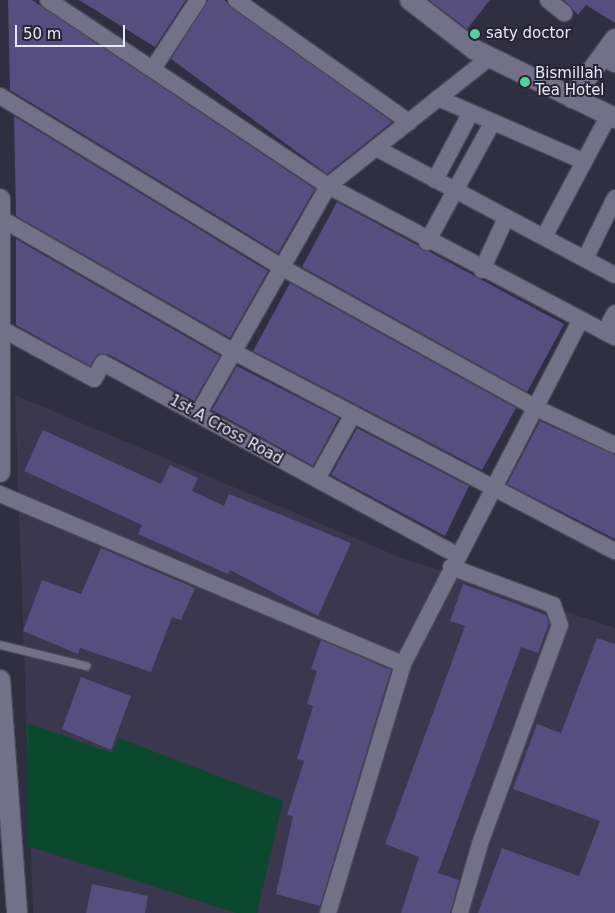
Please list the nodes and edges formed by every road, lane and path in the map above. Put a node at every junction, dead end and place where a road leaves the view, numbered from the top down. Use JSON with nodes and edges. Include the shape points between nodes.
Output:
{"nodes":[{"id":1,"x":48,"y":0,"type":"edge"},
{"id":2,"x":198,"y":0,"type":"edge"},
{"id":3,"x":236,"y":0,"type":"edge"},
{"id":4,"x":410,"y":0,"type":"edge"},
{"id":5,"x":548,"y":0,"type":"edge"},
{"id":6,"x":564,"y":13,"type":"dead end"},
{"id":7,"x":615,"y":39,"type":"edge"},
{"id":8,"x":489,"y":58,"type":"junction"},
{"id":9,"x":608,"y":61,"type":"edge"},
{"id":10,"x":154,"y":67,"type":"junction"},
{"id":11,"x":0,"y":96,"type":"edge"},
{"id":12,"x":438,"y":98,"type":"junction"},
{"id":13,"x":572,"y":98,"type":"junction"},
{"id":14,"x":470,"y":114,"type":"junction"},
{"id":15,"x":612,"y":116,"type":"edge"},
{"id":16,"x":409,"y":122,"type":"junction"},
{"id":17,"x":491,"y":125,"type":"junction"},
{"id":18,"x":376,"y":148,"type":"junction"},
{"id":19,"x":583,"y":161,"type":"junction"},
{"id":20,"x":435,"y":180,"type":"junction"},
{"id":21,"x":328,"y":186,"type":"junction"},
{"id":22,"x":456,"y":191,"type":"junction"},
{"id":23,"x":615,"y":198,"type":"edge"},
{"id":24,"x":0,"y":199,"type":"edge"},
{"id":25,"x":0,"y":218,"type":"edge"},
{"id":26,"x":506,"y":218,"type":"junction"},
{"id":27,"x":544,"y":237,"type":"junction"},
{"id":28,"x":427,"y":242,"type":"junction"},
{"id":29,"x":585,"y":259,"type":"junction"},
{"id":30,"x":281,"y":267,"type":"junction"},
{"id":31,"x":482,"y":270,"type":"junction"},
{"id":32,"x":615,"y":275,"type":"edge"},
{"id":33,"x":580,"y":321,"type":"junction"},
{"id":34,"x":613,"y":324,"type":"edge"},
{"id":35,"x":1,"y":329,"type":"edge"},
{"id":36,"x":232,"y":351,"type":"junction"},
{"id":37,"x":536,"y":408,"type":"junction"},
{"id":38,"x":198,"y":414,"type":"junction"},
{"id":39,"x":352,"y":414,"type":"junction"},
{"id":40,"x":615,"y":445,"type":"edge"},
{"id":41,"x":0,"y":472,"type":"edge"},
{"id":42,"x":317,"y":479,"type":"junction"},
{"id":43,"x":493,"y":490,"type":"junction"},
{"id":44,"x":0,"y":494,"type":"edge"},
{"id":45,"x":615,"y":551,"type":"edge"},
{"id":46,"x":454,"y":561,"type":"junction"},
{"id":47,"x":0,"y":645,"type":"edge"},
{"id":48,"x":403,"y":664,"type":"junction"},
{"id":49,"x":86,"y":666,"type":"dead end"},
{"id":50,"x":0,"y":680,"type":"edge"},
{"id":51,"x":2,"y":753,"type":"edge"},
{"id":52,"x":17,"y":913,"type":"edge"},
{"id":53,"x":328,"y":913,"type":"edge"},
{"id":54,"x":460,"y":913,"type":"edge"}],
"edges":[{"from":1,"to":10,"type":"street"},
{"from":2,"to":10,"type":"street"},
{"from":3,"to":16,"type":"street"},
{"from":4,"to":8,"type":"street"},
{"from":5,"to":6,"type":"street"},
{"from":7,"to":9,"type":"street"},
{"from":8,"to":12,"type":"street"},
{"from":8,"to":13,"type":"street"},
{"from":9,"to":13,"type":"street"},
{"from":10,"to":21,"type":"street"},
{"from":11,"to":30,"type":"street"},
{"from":12,"to":14,"type":"street"},
{"from":12,"to":16,"type":"street"},
{"from":13,"to":15,"type":"street"},
{"from":14,"to":17,"type":"street"},
{"from":14,"to":20,"type":"street"},
{"from":15,"to":19,"type":"street"},
{"from":16,"to":18,"type":"street"},
{"from":17,"to":19,"type":"street"},
{"from":17,"to":22,"type":"street"},
{"from":18,"to":20,"type":"street"},
{"from":18,"to":21,"type":"street"},
{"from":19,"to":27,"type":"street"},
{"from":20,"to":22,"type":"street"},
{"from":21,"to":28,"type":"street"},
{"from":21,"to":30,"type":"street"},
{"from":22,"to":26,"type":"street"},
{"from":22,"to":28,"type":"street"},
{"from":23,"to":29,"type":"street"},
{"from":24,"to":25,"type":"street"},
{"from":25,"to":35,"type":"street"},
{"from":25,"to":36,"type":"street"},
{"from":26,"to":27,"type":"street"},
{"from":26,"to":31,"type":"street"},
{"from":27,"to":29,"type":"street"},
{"from":28,"to":31,"type":"street"},
{"from":29,"to":32,"type":"street"},
{"from":30,"to":36,"type":"street"},
{"from":30,"to":37,"type":"street"},
{"from":31,"to":33,"type":"street"},
{"from":33,"to":34,"type":"street"},
{"from":33,"to":37,"type":"street"},
{"from":35,"to":38,"type":"street","name":"1st A Cross Road","via":[[94,379],[103,363]]},
{"from":35,"to":41,"type":"street"},
{"from":36,"to":38,"type":"street"},
{"from":36,"to":39,"type":"street"},
{"from":37,"to":40,"type":"street"},
{"from":37,"to":43,"type":"street"},
{"from":38,"to":42,"type":"street","name":"1st A Cross Road"},
{"from":39,"to":42,"type":"street"},
{"from":39,"to":43,"type":"street"},
{"from":42,"to":46,"type":"street","name":"1st A Cross Road"},
{"from":43,"to":45,"type":"street"},
{"from":43,"to":46,"type":"street"},
{"from":44,"to":48,"type":"street"},
{"from":46,"to":48,"type":"street"},
{"from":46,"to":54,"type":"street","name":"1st A Cross Road","via":[[553,605],[560,626]]},
{"from":47,"to":49,"type":"lane"},
{"from":48,"to":53,"type":"street"},
{"from":50,"to":51,"type":"street"},
{"from":51,"to":52,"type":"street"}]}
